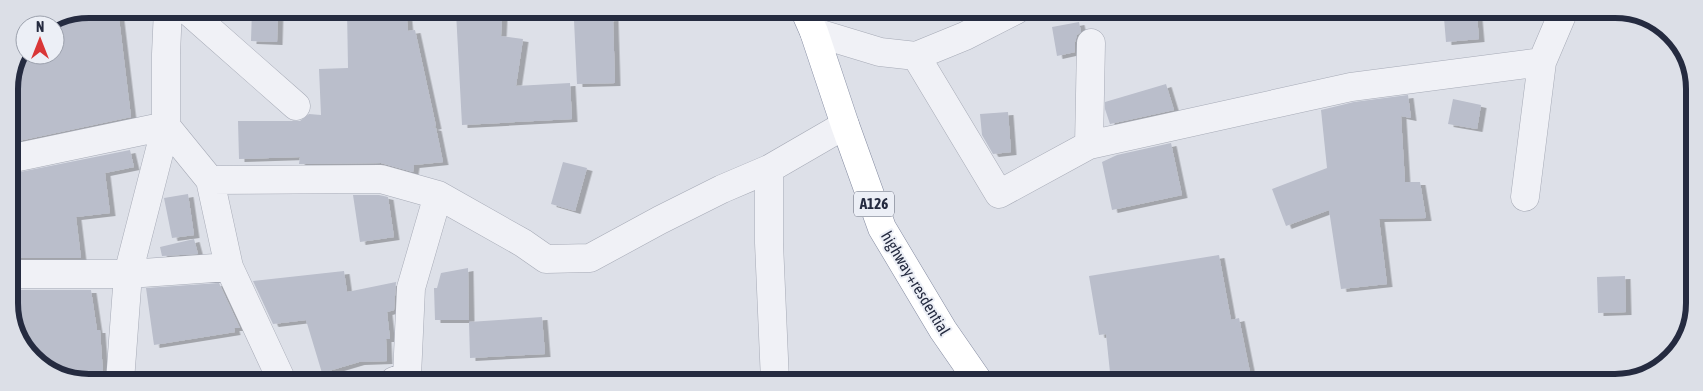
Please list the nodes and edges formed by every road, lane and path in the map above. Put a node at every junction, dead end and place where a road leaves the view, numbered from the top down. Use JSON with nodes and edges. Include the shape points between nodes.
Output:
{"nodes":[{"id":1,"x":168,"y":17,"type":"edge"},
{"id":2,"x":195,"y":17,"type":"edge"},
{"id":3,"x":1002,"y":17,"type":"edge"},
{"id":4,"x":1561,"y":17,"type":"edge"},
{"id":5,"x":809,"y":21,"type":"edge"},
{"id":6,"x":1091,"y":43,"type":"dead end"},
{"id":7,"x":916,"y":56,"type":"junction"},
{"id":8,"x":1542,"y":62,"type":"junction"},
{"id":9,"x":296,"y":106,"type":"dead end"},
{"id":10,"x":845,"y":125,"type":"junction"},
{"id":11,"x":166,"y":126,"type":"junction"},
{"id":12,"x":1089,"y":145,"type":"junction"},
{"id":13,"x":18,"y":157,"type":"edge"},
{"id":14,"x":769,"y":169,"type":"junction"},
{"id":15,"x":210,"y":180,"type":"junction"},
{"id":16,"x":438,"y":195,"type":"junction"},
{"id":17,"x":1525,"y":197,"type":"dead end"},
{"id":18,"x":229,"y":266,"type":"junction"},
{"id":19,"x":18,"y":274,"type":"edge"},
{"id":20,"x":128,"y":274,"type":"junction"},
{"id":21,"x":973,"y":373,"type":"edge"},
{"id":22,"x":121,"y":374,"type":"edge"},
{"id":23,"x":279,"y":374,"type":"edge"},
{"id":24,"x":407,"y":374,"type":"edge"},
{"id":25,"x":775,"y":374,"type":"edge"}],
"edges":[{"from":1,"to":11,"type":"street"},
{"from":2,"to":9,"type":"street"},
{"from":3,"to":7,"type":"street"},
{"from":4,"to":8,"type":"street"},
{"from":5,"to":7,"type":"street","via":[[880,52]]},
{"from":5,"to":10,"type":"highway","name":"highway+resdential","number":"A126"},
{"from":6,"to":12,"type":"street"},
{"from":7,"to":12,"type":"street","via":[[999,194]]},
{"from":8,"to":12,"type":"street","via":[[1351,87]]},
{"from":8,"to":17,"type":"street"},
{"from":10,"to":14,"type":"street"},
{"from":10,"to":21,"type":"highway","name":"highway+resdential","number":"A126","via":[[882,228]]},
{"from":11,"to":13,"type":"street"},
{"from":11,"to":15,"type":"street"},
{"from":11,"to":20,"type":"street"},
{"from":14,"to":16,"type":"street","via":[[722,189],[590,258],[546,258]]},
{"from":14,"to":25,"type":"street"},
{"from":15,"to":16,"type":"street","via":[[381,180]]},
{"from":15,"to":18,"type":"street"},
{"from":16,"to":24,"type":"street","via":[[411,288]]},
{"from":18,"to":20,"type":"street"},
{"from":18,"to":23,"type":"street"},
{"from":19,"to":20,"type":"street"},
{"from":20,"to":22,"type":"street"}]}
